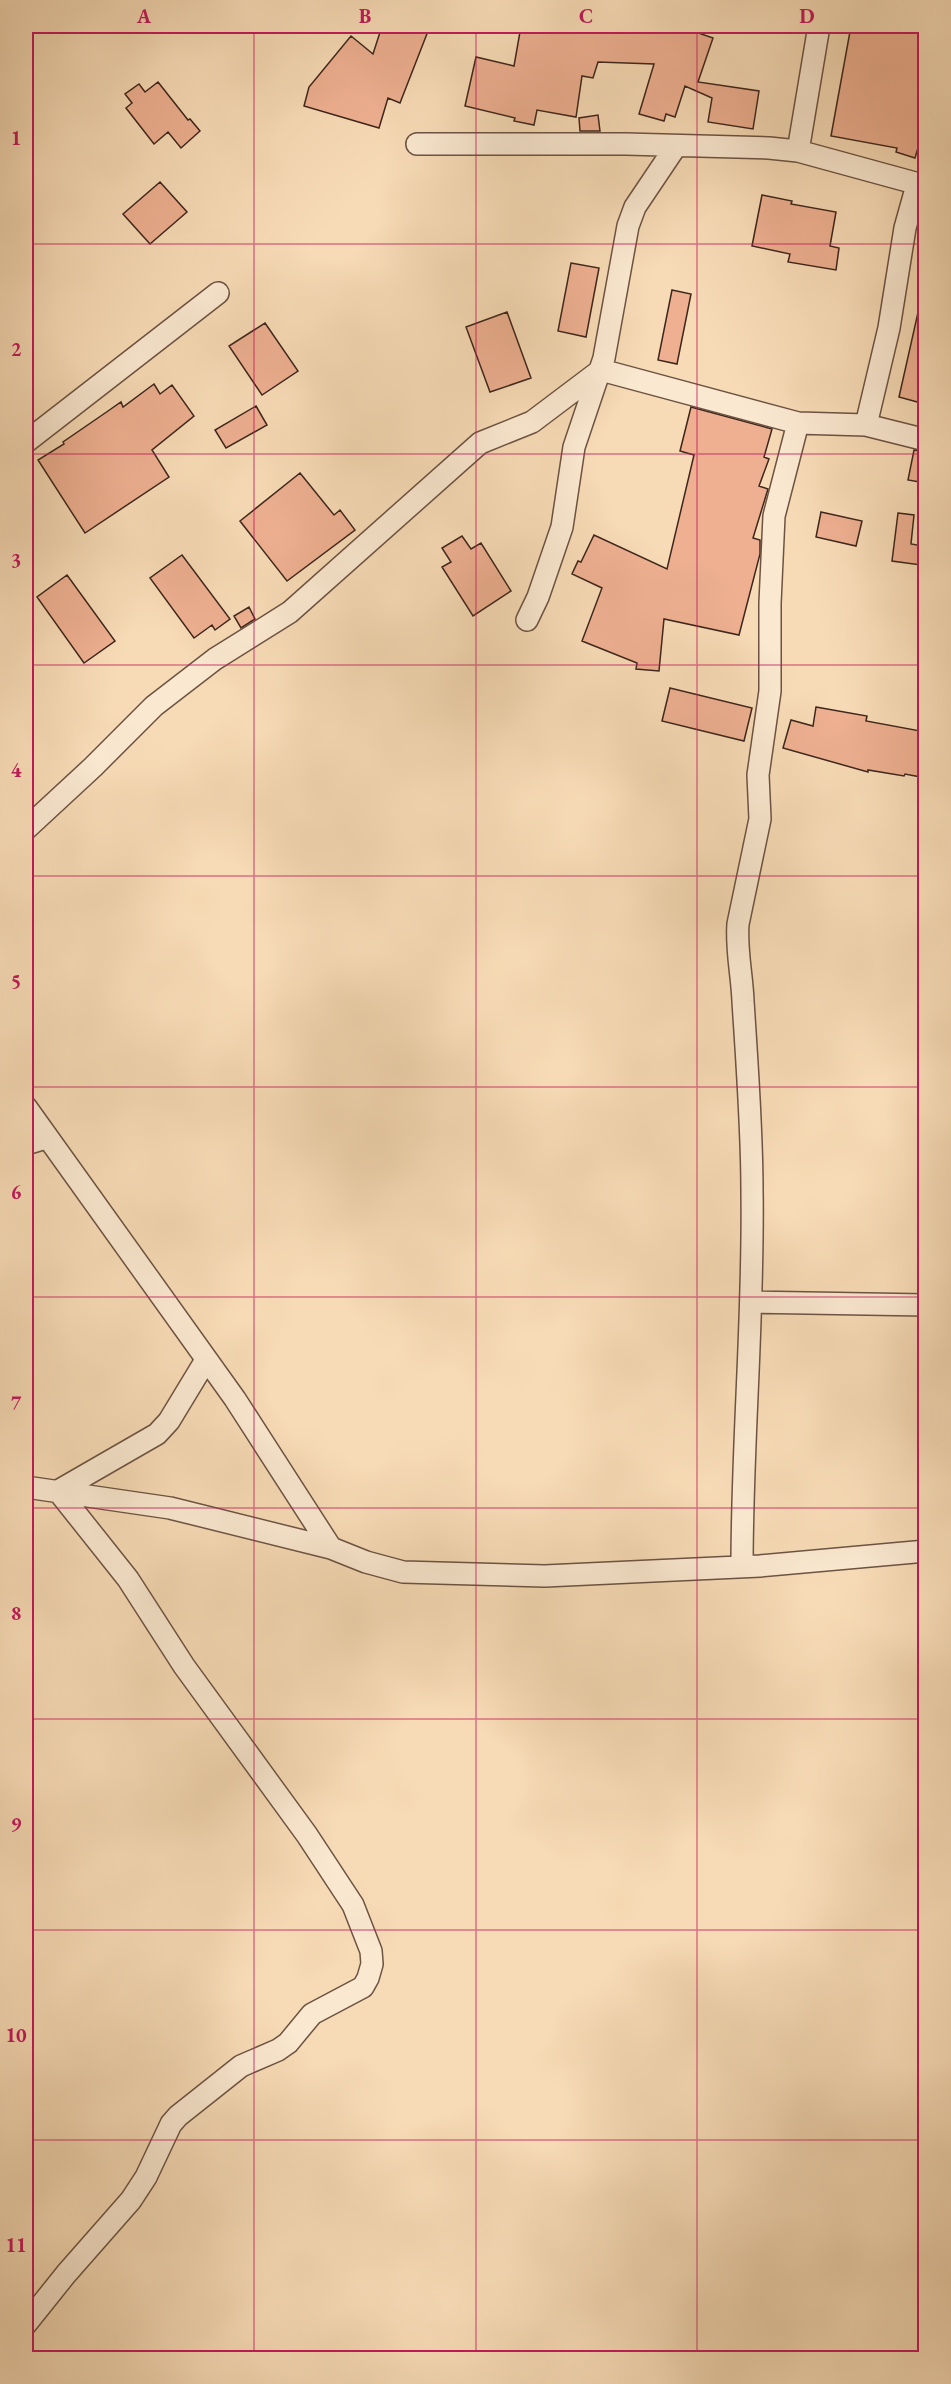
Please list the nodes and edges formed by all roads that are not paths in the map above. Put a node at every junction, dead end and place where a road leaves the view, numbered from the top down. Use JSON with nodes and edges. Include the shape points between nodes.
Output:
{"nodes":[{"id":1,"x":819,"y":26,"type":"edge"},
{"id":2,"x":417,"y":144,"type":"dead end"},
{"id":3,"x":676,"y":146,"type":"junction"},
{"id":4,"x":798,"y":151,"type":"junction"},
{"id":5,"x":921,"y":186,"type":"edge"},
{"id":6,"x":218,"y":293,"type":"dead end"},
{"id":7,"x":601,"y":370,"type":"junction"},
{"id":8,"x":798,"y":423,"type":"junction"},
{"id":9,"x":866,"y":425,"type":"junction"},
{"id":10,"x":926,"y":440,"type":"edge"},
{"id":11,"x":26,"y":442,"type":"edge"},
{"id":12,"x":527,"y":620,"type":"dead end"},
{"id":13,"x":26,"y":829,"type":"edge"},
{"id":14,"x":26,"y":1107,"type":"edge"},
{"id":15,"x":46,"y":1138,"type":"junction"},
{"id":16,"x":26,"y":1144,"type":"edge"},
{"id":17,"x":751,"y":1302,"type":"junction"},
{"id":18,"x":926,"y":1305,"type":"edge"},
{"id":19,"x":206,"y":1360,"type":"junction"},
{"id":20,"x":26,"y":1487,"type":"edge"},
{"id":21,"x":58,"y":1491,"type":"junction"},
{"id":22,"x":331,"y":1548,"type":"junction"},
{"id":23,"x":926,"y":1551,"type":"edge"},
{"id":24,"x":742,"y":1567,"type":"junction"},
{"id":25,"x":26,"y":2324,"type":"edge"}],
"edges":[{"from":1,"to":4,"type":"street"},
{"from":2,"to":3,"type":"street"},
{"from":3,"to":4,"type":"street"},
{"from":3,"to":7,"type":"street","via":[[628,226]]},
{"from":4,"to":5,"type":"street"},
{"from":5,"to":9,"type":"street","via":[[905,228],[889,327]]},
{"from":6,"to":11,"type":"street"},
{"from":7,"to":8,"type":"street"},
{"from":7,"to":12,"type":"street","via":[[574,447],[562,527]]},
{"from":7,"to":13,"type":"street","via":[[532,422],[480,443],[290,612],[215,659],[154,706]]},
{"from":8,"to":9,"type":"street"},
{"from":8,"to":17,"type":"street","via":[[774,516],[770,691],[758,775],[760,819],[737,938],[749,1098]]},
{"from":9,"to":10,"type":"street"},
{"from":14,"to":15,"type":"street"},
{"from":15,"to":16,"type":"street"},
{"from":15,"to":19,"type":"street"},
{"from":17,"to":18,"type":"street"},
{"from":17,"to":24,"type":"street"},
{"from":19,"to":21,"type":"street","via":[[157,1434]]},
{"from":19,"to":22,"type":"street"},
{"from":20,"to":21,"type":"street"},
{"from":21,"to":22,"type":"street","via":[[170,1508]]},
{"from":21,"to":25,"type":"street","via":[[128,1579],[184,1666],[307,1835],[352,1905],[371,1951],[372,1964],[363,1987],[312,2014],[288,2043],[241,2066],[178,2116],[131,2200]]},
{"from":22,"to":24,"type":"street","via":[[403,1572],[545,1576]]},
{"from":23,"to":24,"type":"street"}]}
